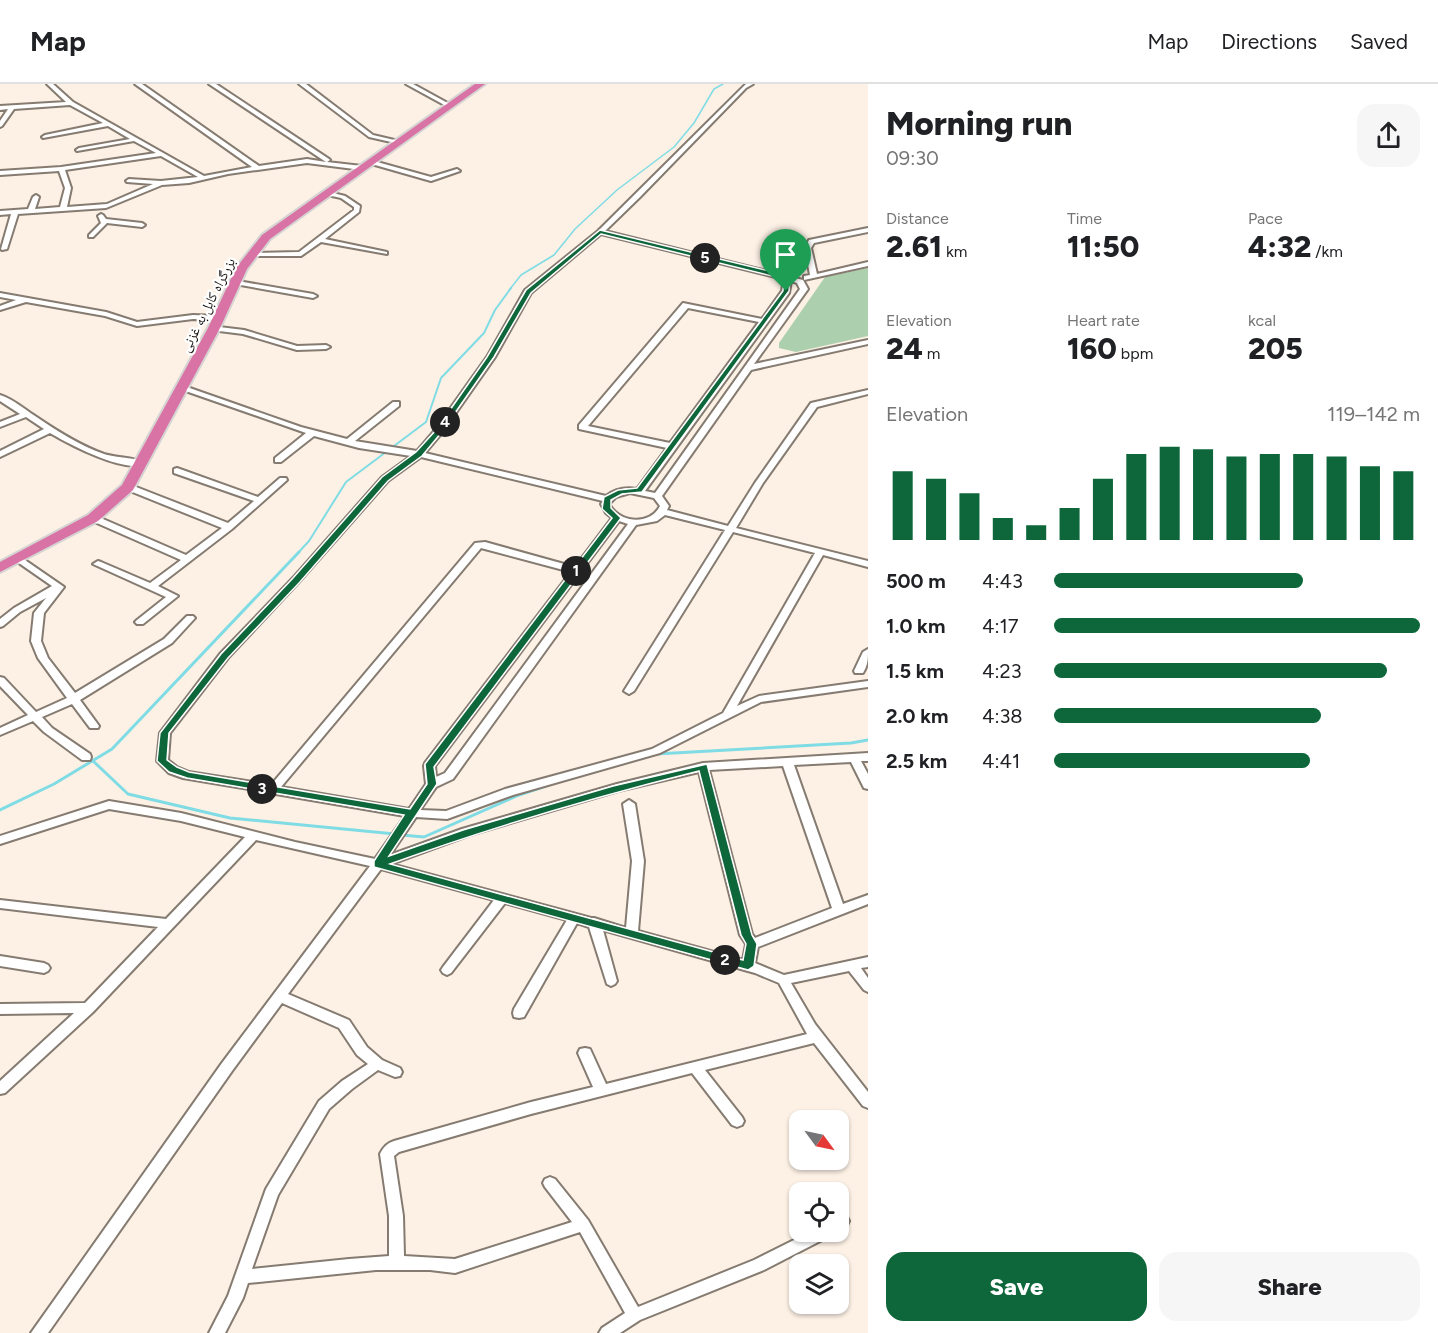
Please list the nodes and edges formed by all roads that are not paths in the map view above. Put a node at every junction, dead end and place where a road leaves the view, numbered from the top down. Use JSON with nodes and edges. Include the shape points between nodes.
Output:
{"nodes":[{"id":1,"x":50,"y":84,"type":"edge"},
{"id":2,"x":138,"y":84,"type":"edge"},
{"id":3,"x":212,"y":84,"type":"edge"},
{"id":4,"x":302,"y":84,"type":"edge"},
{"id":5,"x":409,"y":84,"type":"edge"},
{"id":6,"x":481,"y":84,"type":"edge"},
{"id":7,"x":750,"y":84,"type":"edge"},
{"id":8,"x":71,"y":103,"type":"junction"},
{"id":9,"x":450,"y":106,"type":"junction"},
{"id":10,"x":12,"y":107,"type":"junction"},
{"id":11,"x":0,"y":108,"type":"edge"},
{"id":12,"x":109,"y":124,"type":"junction"},
{"id":13,"x":0,"y":125,"type":"edge"},
{"id":14,"x":45,"y":136,"type":"dead end"},
{"id":15,"x":137,"y":139,"type":"junction"},
{"id":16,"x":400,"y":142,"type":"junction"},
{"id":17,"x":79,"y":150,"type":"dead end"},
{"id":18,"x":164,"y":154,"type":"junction"},
{"id":19,"x":328,"y":162,"type":"junction"},
{"id":20,"x":366,"y":165,"type":"junction"},
{"id":21,"x":61,"y":169,"type":"junction"},
{"id":22,"x":259,"y":169,"type":"junction"},
{"id":23,"x":457,"y":171,"type":"dead end"},
{"id":24,"x":0,"y":172,"type":"edge"},
{"id":25,"x":202,"y":177,"type":"junction"},
{"id":26,"x":129,"y":181,"type":"dead end"},
{"id":27,"x":161,"y":183,"type":"junction"},
{"id":28,"x":325,"y":194,"type":"junction"},
{"id":29,"x":36,"y":197,"type":"dead end"},
{"id":30,"x":96,"y":207,"type":"junction"},
{"id":31,"x":63,"y":210,"type":"junction"},
{"id":32,"x":30,"y":212,"type":"junction"},
{"id":33,"x":0,"y":213,"type":"edge"},
{"id":34,"x":15,"y":213,"type":"junction"},
{"id":35,"x":104,"y":221,"type":"junction"},
{"id":36,"x":142,"y":225,"type":"dead end"},
{"id":37,"x":868,"y":231,"type":"edge"},
{"id":38,"x":600,"y":232,"type":"junction"},
{"id":39,"x":91,"y":236,"type":"dead end"},
{"id":40,"x":322,"y":240,"type":"junction"},
{"id":41,"x":4,"y":249,"type":"dead end"},
{"id":42,"x":386,"y":253,"type":"dead end"},
{"id":43,"x":252,"y":255,"type":"junction"},
{"id":44,"x":868,"y":264,"type":"edge"},
{"id":45,"x":814,"y":276,"type":"junction"},
{"id":46,"x":788,"y":278,"type":"junction"},
{"id":47,"x":235,"y":282,"type":"junction"},
{"id":48,"x":800,"y":282,"type":"junction"},
{"id":49,"x":0,"y":295,"type":"edge"},
{"id":50,"x":313,"y":296,"type":"dead end"},
{"id":51,"x":24,"y":299,"type":"junction"},
{"id":52,"x":0,"y":308,"type":"edge"},
{"id":53,"x":764,"y":321,"type":"junction"},
{"id":54,"x":216,"y":323,"type":"junction"},
{"id":55,"x":868,"y":342,"type":"edge"},
{"id":56,"x":326,"y":347,"type":"dead end"},
{"id":57,"x":747,"y":368,"type":"junction"},
{"id":58,"x":181,"y":388,"type":"junction"},
{"id":59,"x":868,"y":392,"type":"edge"},
{"id":60,"x":0,"y":397,"type":"edge"},
{"id":61,"x":396,"y":405,"type":"dead end"},
{"id":62,"x":27,"y":414,"type":"junction"},
{"id":63,"x":0,"y":425,"type":"edge"},
{"id":64,"x":51,"y":429,"type":"junction"},
{"id":65,"x":314,"y":432,"type":"junction"},
{"id":66,"x":354,"y":442,"type":"junction"},
{"id":67,"x":671,"y":446,"type":"junction"},
{"id":68,"x":0,"y":453,"type":"edge"},
{"id":69,"x":419,"y":454,"type":"junction"},
{"id":70,"x":278,"y":460,"type":"dead end"},
{"id":71,"x":140,"y":463,"type":"junction"},
{"id":72,"x":177,"y":471,"type":"dead end"},
{"id":73,"x":283,"y":480,"type":"dead end"},
{"id":74,"x":128,"y":487,"type":"junction"},
{"id":75,"x":640,"y":491,"type":"junction"},
{"id":76,"x":657,"y":496,"type":"junction"},
{"id":77,"x":607,"y":499,"type":"junction"},
{"id":78,"x":259,"y":500,"type":"junction"},
{"id":79,"x":664,"y":512,"type":"junction"},
{"id":80,"x":93,"y":518,"type":"junction"},
{"id":81,"x":617,"y":518,"type":"junction"},
{"id":82,"x":634,"y":522,"type":"junction"},
{"id":83,"x":228,"y":527,"type":"junction"},
{"id":84,"x":731,"y":529,"type":"junction"},
{"id":85,"x":820,"y":552,"type":"junction"},
{"id":86,"x":19,"y":559,"type":"junction"},
{"id":87,"x":187,"y":559,"type":"junction"},
{"id":88,"x":98,"y":564,"type":"dead end"},
{"id":89,"x":868,"y":564,"type":"edge"},
{"id":90,"x":0,"y":568,"type":"edge"},
{"id":91,"x":577,"y":571,"type":"junction"},
{"id":92,"x":152,"y":586,"type":"junction"},
{"id":93,"x":59,"y":587,"type":"junction"},
{"id":94,"x":190,"y":618,"type":"dead end"},
{"id":95,"x":140,"y":622,"type":"dead end"},
{"id":96,"x":0,"y":624,"type":"edge"},
{"id":97,"x":868,"y":652,"type":"edge"},
{"id":98,"x":859,"y":670,"type":"dead end"},
{"id":99,"x":0,"y":680,"type":"edge"},
{"id":100,"x":868,"y":684,"type":"edge"},
{"id":101,"x":629,"y":691,"type":"dead end"},
{"id":102,"x":73,"y":699,"type":"junction"},
{"id":103,"x":728,"y":713,"type":"junction"},
{"id":104,"x":33,"y":715,"type":"junction"},
{"id":105,"x":94,"y":726,"type":"dead end"},
{"id":106,"x":0,"y":732,"type":"edge"},
{"id":107,"x":86,"y":757,"type":"dead end"},
{"id":108,"x":868,"y":757,"type":"edge"},
{"id":109,"x":855,"y":759,"type":"junction"},
{"id":110,"x":787,"y":762,"type":"junction"},
{"id":111,"x":703,"y":767,"type":"junction"},
{"id":112,"x":432,"y":784,"type":"junction"},
{"id":113,"x":868,"y":785,"type":"edge"},
{"id":114,"x":272,"y":791,"type":"junction"},
{"id":115,"x":629,"y":804,"type":"dead end"},
{"id":116,"x":411,"y":813,"type":"junction"},
{"id":117,"x":254,"y":835,"type":"junction"},
{"id":118,"x":0,"y":840,"type":"edge"},
{"id":119,"x":378,"y":864,"type":"junction"},
{"id":120,"x":502,"y":898,"type":"junction"},
{"id":121,"x":868,"y":899,"type":"edge"},
{"id":122,"x":0,"y":904,"type":"edge"},
{"id":123,"x":838,"y":910,"type":"junction"},
{"id":124,"x":575,"y":917,"type":"junction"},
{"id":125,"x":594,"y":922,"type":"junction"},
{"id":126,"x":167,"y":924,"type":"junction"},
{"id":127,"x":632,"y":933,"type":"junction"},
{"id":128,"x":752,"y":944,"type":"junction"},
{"id":129,"x":0,"y":961,"type":"edge"},
{"id":130,"x":868,"y":962,"type":"edge"},
{"id":131,"x":748,"y":966,"type":"junction"},
{"id":132,"x":852,"y":966,"type":"junction"},
{"id":133,"x":44,"y":968,"type":"dead end"},
{"id":134,"x":447,"y":970,"type":"dead end"},
{"id":135,"x":783,"y":980,"type":"junction"},
{"id":136,"x":611,"y":981,"type":"dead end"},
{"id":137,"x":868,"y":987,"type":"edge"},
{"id":138,"x":279,"y":996,"type":"junction"},
{"id":139,"x":88,"y":1008,"type":"junction"},
{"id":140,"x":0,"y":1009,"type":"edge"},
{"id":141,"x":519,"y":1013,"type":"dead end"},
{"id":142,"x":817,"y":1037,"type":"junction"},
{"id":143,"x":585,"y":1053,"type":"dead end"},
{"id":144,"x":377,"y":1064,"type":"junction"},
{"id":145,"x":695,"y":1068,"type":"junction"},
{"id":146,"x":395,"y":1072,"type":"dead end"},
{"id":147,"x":0,"y":1089,"type":"edge"},
{"id":148,"x":602,"y":1091,"type":"junction"},
{"id":149,"x":867,"y":1099,"type":"edge"},
{"id":150,"x":737,"y":1121,"type":"dead end"},
{"id":151,"x":550,"y":1183,"type":"dead end"},
{"id":152,"x":583,"y":1225,"type":"junction"},
{"id":153,"x":804,"y":1242,"type":"edge"},
{"id":154,"x":397,"y":1263,"type":"junction"},
{"id":155,"x":242,"y":1276,"type":"junction"},
{"id":156,"x":635,"y":1315,"type":"junction"},
{"id":157,"x":39,"y":1333,"type":"edge"},
{"id":158,"x":217,"y":1333,"type":"edge"},
{"id":159,"x":607,"y":1333,"type":"edge"}],
"edges":[{"from":1,"to":8,"type":"street"},
{"from":2,"to":22,"type":"street"},
{"from":3,"to":19,"type":"street"},
{"from":4,"to":16,"type":"street","via":[[371,136]]},
{"from":5,"to":9,"type":"street"},
{"from":6,"to":9,"type":"highway","name":"بزرگراه کابل به غزنی"},
{"from":7,"to":38,"type":"street"},
{"from":8,"to":10,"type":"street"},
{"from":8,"to":12,"type":"street"},
{"from":9,"to":16,"type":"highway","name":"بزرگراه کابل به غزنی"},
{"from":10,"to":11,"type":"street"},
{"from":10,"to":13,"type":"street"},
{"from":12,"to":14,"type":"street"},
{"from":12,"to":15,"type":"street"},
{"from":15,"to":17,"type":"street"},
{"from":15,"to":18,"type":"street"},
{"from":16,"to":20,"type":"highway","name":"بزرگراه کابل به غزنی"},
{"from":18,"to":21,"type":"street"},
{"from":18,"to":25,"type":"street"},
{"from":19,"to":20,"type":"street"},
{"from":19,"to":22,"type":"street","via":[[307,160]]},
{"from":20,"to":23,"type":"street","via":[[431,179]]},
{"from":20,"to":28,"type":"highway","name":"بزرگراه کابل به غزنی"},
{"from":21,"to":24,"type":"street"},
{"from":21,"to":31,"type":"street","via":[[68,188]]},
{"from":22,"to":25,"type":"street"},
{"from":25,"to":27,"type":"street"},
{"from":26,"to":27,"type":"street"},
{"from":27,"to":30,"type":"street","via":[[108,206]]},
{"from":28,"to":40,"type":"street","via":[[343,197],[358,209]]},
{"from":28,"to":43,"type":"highway","name":"بزرگراه کابل به غزنی","via":[[266,237]]},
{"from":29,"to":32,"type":"street"},
{"from":30,"to":31,"type":"street"},
{"from":30,"to":35,"type":"street"},
{"from":31,"to":32,"type":"street"},
{"from":32,"to":34,"type":"street"},
{"from":33,"to":34,"type":"street"},
{"from":34,"to":41,"type":"street"},
{"from":35,"to":36,"type":"street"},
{"from":35,"to":39,"type":"street"},
{"from":37,"to":45,"type":"street","via":[[811,241],[808,248]]},
{"from":38,"to":46,"type":"street"},
{"from":38,"to":69,"type":"street","via":[[528,292],[491,357]]},
{"from":40,"to":42,"type":"street"},
{"from":40,"to":43,"type":"street","via":[[301,254]]},
{"from":43,"to":47,"type":"highway","name":"بزرگراه کابل به غزنی"},
{"from":44,"to":45,"type":"street"},
{"from":45,"to":48,"type":"street"},
{"from":46,"to":48,"type":"street"},
{"from":46,"to":53,"type":"street","via":[[786,291]]},
{"from":47,"to":50,"type":"street"},
{"from":47,"to":54,"type":"highway","name":"بزرگراه کابل به غزنی"},
{"from":48,"to":57,"type":"street","via":[[804,288]]},
{"from":49,"to":51,"type":"street"},
{"from":51,"to":52,"type":"street"},
{"from":51,"to":54,"type":"street","via":[[106,314],[137,324],[194,317]]},
{"from":53,"to":67,"type":"street"},
{"from":53,"to":67,"type":"street","via":[[686,305],[582,427]]},
{"from":54,"to":56,"type":"street","via":[[297,348]]},
{"from":54,"to":58,"type":"highway","name":"بزرگراه کابل به غزنی"},
{"from":55,"to":57,"type":"street"},
{"from":57,"to":76,"type":"street"},
{"from":58,"to":65,"type":"street"},
{"from":58,"to":71,"type":"highway","name":"بزرگراه کابل به غزنی"},
{"from":59,"to":84,"type":"street","via":[[814,405]]},
{"from":60,"to":62,"type":"street"},
{"from":61,"to":66,"type":"street"},
{"from":62,"to":63,"type":"street"},
{"from":62,"to":64,"type":"street"},
{"from":64,"to":68,"type":"street"},
{"from":64,"to":71,"type":"street","via":[[89,450]]},
{"from":65,"to":66,"type":"street"},
{"from":65,"to":70,"type":"street"},
{"from":66,"to":69,"type":"street"},
{"from":67,"to":75,"type":"street"},
{"from":69,"to":77,"type":"street"},
{"from":69,"to":114,"type":"street","via":[[385,479],[357,509],[224,656],[165,733],[162,761],[173,770]]},
{"from":71,"to":74,"type":"highway","name":"بزرگراه کابل به غزنی"},
{"from":72,"to":78,"type":"street"},
{"from":73,"to":78,"type":"street"},
{"from":74,"to":80,"type":"highway","name":"بزرگراه کابل به غزنی"},
{"from":74,"to":83,"type":"street"},
{"from":75,"to":76,"type":"street"},
{"from":75,"to":77,"type":"street","via":[[620,492]]},
{"from":76,"to":79,"type":"street","via":[[665,506]]},
{"from":77,"to":81,"type":"street","via":[[606,509]]},
{"from":78,"to":83,"type":"street"},
{"from":79,"to":82,"type":"street","via":[[652,520]]},
{"from":79,"to":84,"type":"street"},
{"from":80,"to":86,"type":"highway","name":"بزرگراه کابل به غزنی"},
{"from":80,"to":87,"type":"street"},
{"from":81,"to":82,"type":"street"},
{"from":81,"to":91,"type":"street"},
{"from":82,"to":112,"type":"street","via":[[449,776]]},
{"from":83,"to":87,"type":"street"},
{"from":84,"to":85,"type":"street"},
{"from":84,"to":101,"type":"street"},
{"from":85,"to":89,"type":"street"},
{"from":85,"to":103,"type":"street"},
{"from":86,"to":90,"type":"highway","name":"بزرگراه کابل به غزنی"},
{"from":86,"to":93,"type":"street"},
{"from":87,"to":92,"type":"street"},
{"from":88,"to":92,"type":"street"},
{"from":91,"to":112,"type":"street","via":[[429,766]]},
{"from":91,"to":114,"type":"street","via":[[478,545]]},
{"from":92,"to":95,"type":"street","via":[[173,596]]},
{"from":93,"to":96,"type":"street"},
{"from":93,"to":102,"type":"street","via":[[39,613],[36,641],[43,658]]},
{"from":94,"to":102,"type":"street","via":[[168,641]]},
{"from":97,"to":98,"type":"street"},
{"from":99,"to":104,"type":"street"},
{"from":100,"to":103,"type":"street","via":[[759,699]]},
{"from":102,"to":104,"type":"street"},
{"from":102,"to":105,"type":"street"},
{"from":103,"to":116,"type":"street","via":[[656,751],[509,792],[447,815]]},
{"from":104,"to":106,"type":"street"},
{"from":104,"to":107,"type":"street"},
{"from":108,"to":109,"type":"street"},
{"from":109,"to":110,"type":"street"},
{"from":109,"to":113,"type":"street"},
{"from":110,"to":111,"type":"street"},
{"from":110,"to":123,"type":"street"},
{"from":111,"to":119,"type":"street","via":[[466,832]]},
{"from":111,"to":128,"type":"street","via":[[746,935]]},
{"from":112,"to":116,"type":"street"},
{"from":114,"to":116,"type":"street"},
{"from":115,"to":127,"type":"street","via":[[638,861]]},
{"from":116,"to":119,"type":"street"},
{"from":117,"to":118,"type":"street","via":[[109,805]]},
{"from":117,"to":119,"type":"street"},
{"from":117,"to":126,"type":"street"},
{"from":119,"to":120,"type":"street"},
{"from":119,"to":138,"type":"street"},
{"from":120,"to":124,"type":"street"},
{"from":120,"to":134,"type":"street"},
{"from":121,"to":123,"type":"street"},
{"from":122,"to":126,"type":"street"},
{"from":123,"to":128,"type":"street"},
{"from":124,"to":125,"type":"street"},
{"from":124,"to":141,"type":"street"},
{"from":125,"to":127,"type":"street"},
{"from":125,"to":136,"type":"street"},
{"from":126,"to":139,"type":"street"},
{"from":127,"to":131,"type":"street"},
{"from":128,"to":131,"type":"street"},
{"from":129,"to":133,"type":"street"},
{"from":130,"to":132,"type":"street"},
{"from":131,"to":135,"type":"street"},
{"from":132,"to":135,"type":"street"},
{"from":132,"to":137,"type":"street"},
{"from":135,"to":142,"type":"street"},
{"from":138,"to":144,"type":"street","via":[[344,1024]]},
{"from":138,"to":157,"type":"street"},
{"from":139,"to":140,"type":"street"},
{"from":139,"to":147,"type":"street"},
{"from":142,"to":145,"type":"street"},
{"from":142,"to":149,"type":"street"},
{"from":143,"to":148,"type":"street"},
{"from":144,"to":146,"type":"street"},
{"from":144,"to":155,"type":"street","via":[[324,1105],[272,1193]]},
{"from":145,"to":148,"type":"street"},
{"from":145,"to":150,"type":"street"},
{"from":148,"to":154,"type":"street","via":[[394,1147],[387,1154],[396,1216]]},
{"from":151,"to":152,"type":"street"},
{"from":152,"to":154,"type":"street","via":[[455,1266]]},
{"from":152,"to":156,"type":"street"},
{"from":153,"to":156,"type":"street","via":[[759,1265]]},
{"from":154,"to":155,"type":"street"},
{"from":155,"to":158,"type":"street"},
{"from":156,"to":159,"type":"street"}]}
